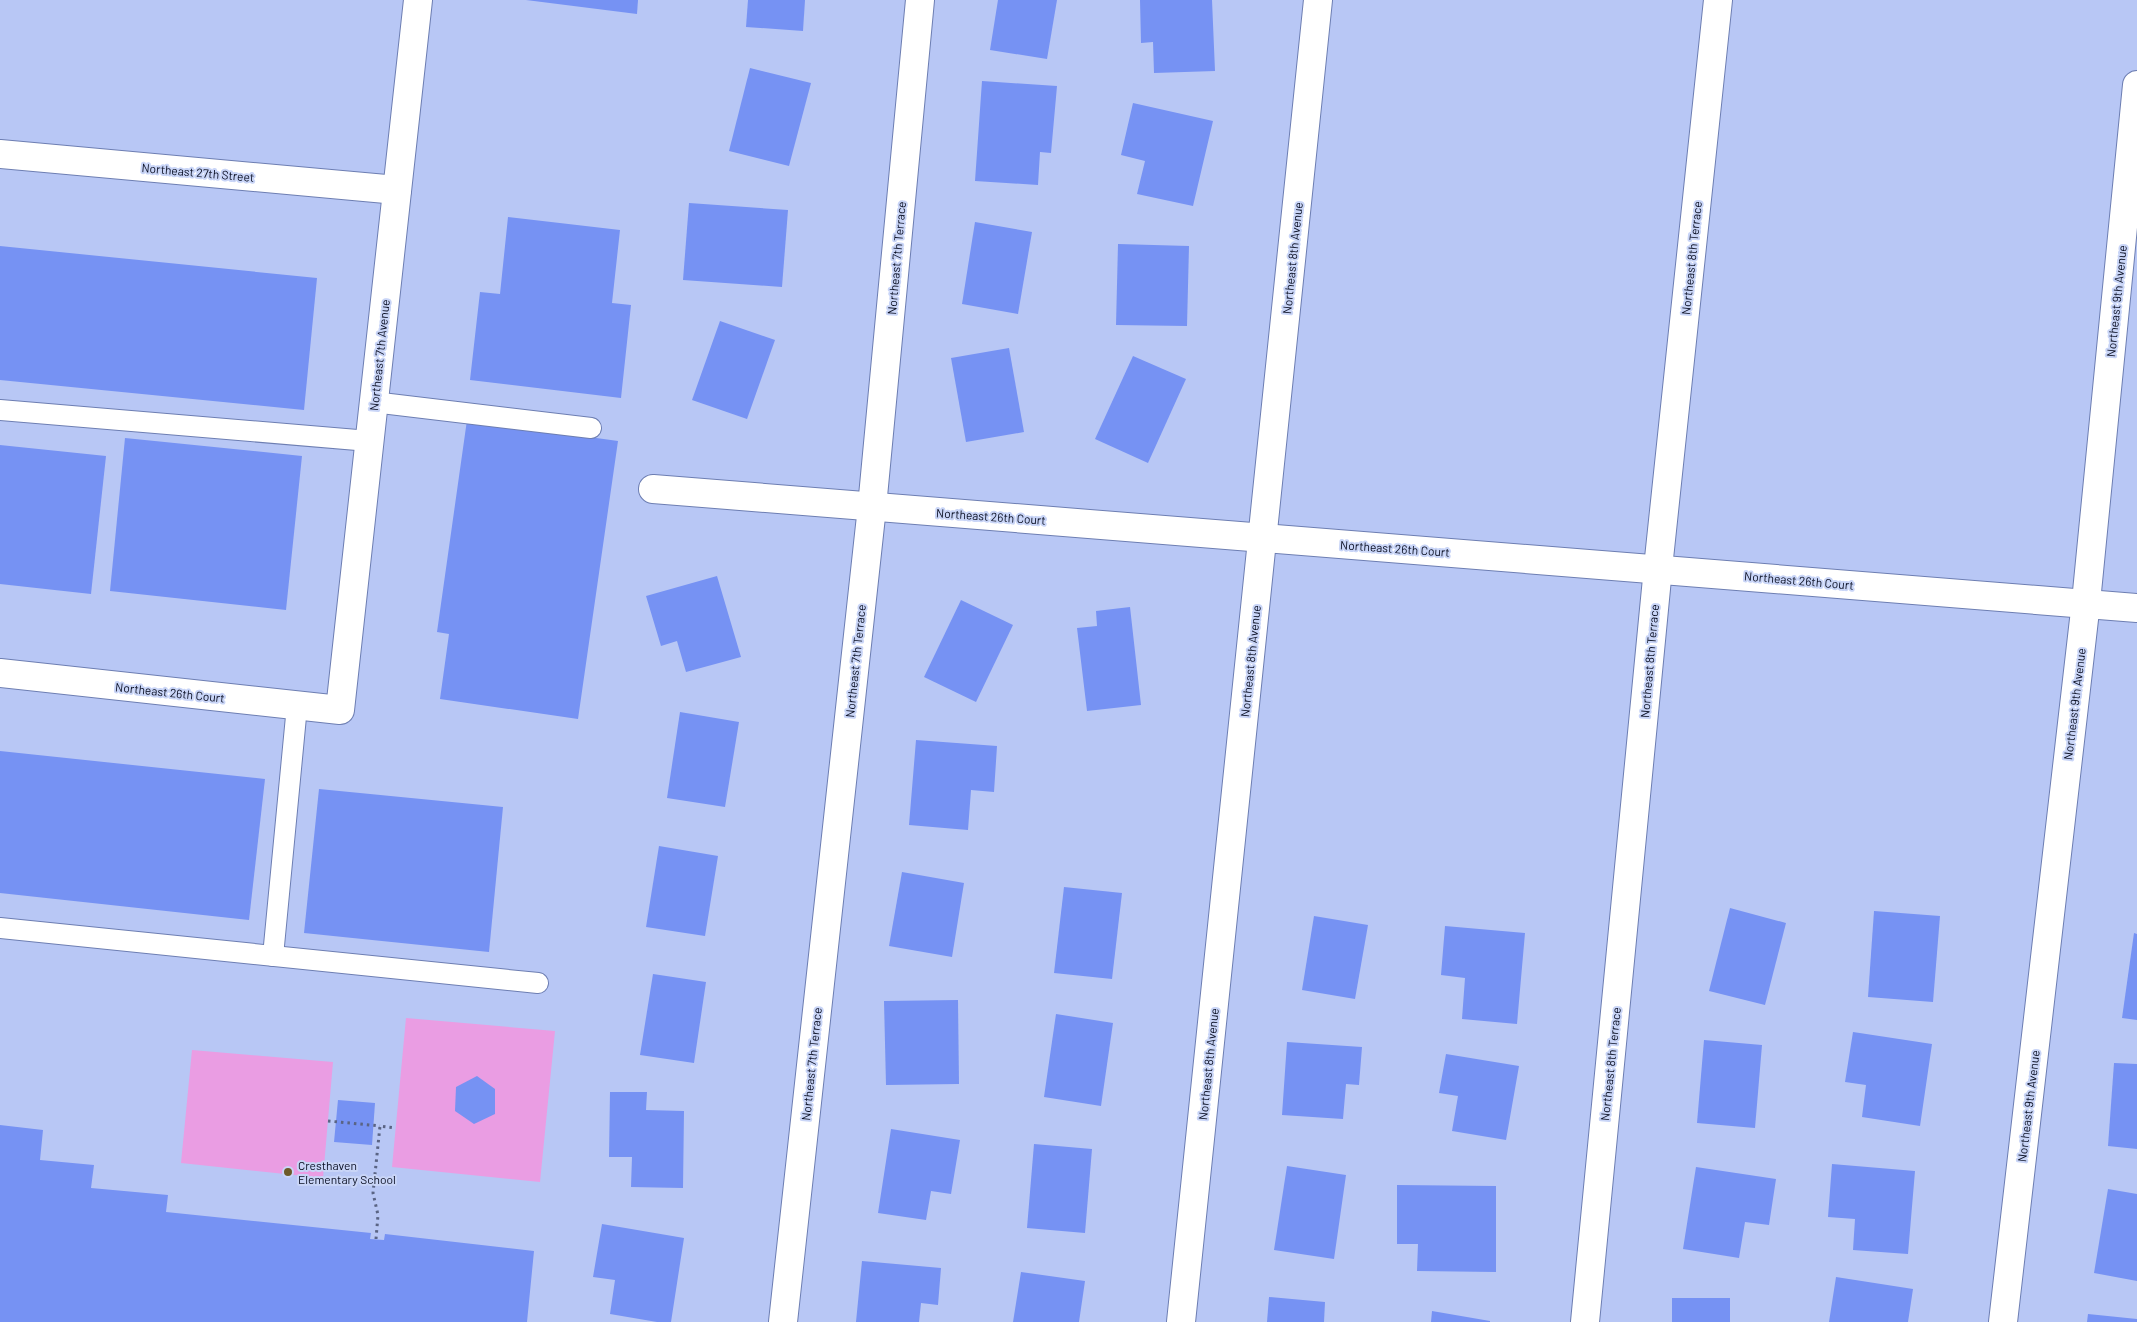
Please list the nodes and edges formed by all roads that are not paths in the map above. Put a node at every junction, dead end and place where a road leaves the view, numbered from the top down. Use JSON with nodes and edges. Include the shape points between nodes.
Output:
{"nodes":[{"id":1,"x":418,"y":0,"type":"edge"},
{"id":2,"x":920,"y":0,"type":"edge"},
{"id":3,"x":1318,"y":0,"type":"edge"},
{"id":4,"x":1718,"y":0,"type":"edge"},
{"id":5,"x":2137,"y":85,"type":"edge"},
{"id":6,"x":0,"y":154,"type":"edge"},
{"id":7,"x":397,"y":190,"type":"junction"},
{"id":8,"x":373,"y":402,"type":"junction"},
{"id":9,"x":0,"y":410,"type":"edge"},
{"id":10,"x":591,"y":428,"type":"dead end"},
{"id":11,"x":369,"y":441,"type":"junction"},
{"id":12,"x":653,"y":489,"type":"dead end"},
{"id":13,"x":872,"y":507,"type":"junction"},
{"id":14,"x":1263,"y":537,"type":"junction"},
{"id":15,"x":1658,"y":568,"type":"junction"},
{"id":16,"x":2086,"y":602,"type":"junction"},
{"id":17,"x":2137,"y":608,"type":"edge"},
{"id":18,"x":0,"y":673,"type":"edge"},
{"id":19,"x":297,"y":706,"type":"junction"},
{"id":20,"x":340,"y":710,"type":"joint"},
{"id":21,"x":0,"y":928,"type":"edge"},
{"id":22,"x":273,"y":956,"type":"junction"},
{"id":23,"x":538,"y":983,"type":"dead end"},
{"id":24,"x":783,"y":1322,"type":"edge"},
{"id":25,"x":1181,"y":1322,"type":"edge"},
{"id":26,"x":1585,"y":1322,"type":"edge"},
{"id":27,"x":2003,"y":1322,"type":"edge"}],
"edges":[{"from":1,"to":7,"type":"street","name":"Northeast 7th Avenue"},
{"from":2,"to":13,"type":"street","name":"Northeast 7th Terrace"},
{"from":3,"to":14,"type":"street","name":"Northeast 8th Avenue"},
{"from":4,"to":15,"type":"street","name":"Northeast 8th Terrace"},
{"from":5,"to":16,"type":"street","name":"Northeast 9th Avenue"},
{"from":6,"to":7,"type":"street","name":"Northeast 27th Street"},
{"from":7,"to":8,"type":"street","name":"Northeast 7th Avenue"},
{"from":8,"to":10,"type":"lane"},
{"from":8,"to":11,"type":"street","name":"Northeast 7th Avenue"},
{"from":9,"to":11,"type":"lane"},
{"from":11,"to":20,"type":"street","name":"Northeast 7th Avenue"},
{"from":12,"to":13,"type":"street","name":"Northeast 26th Court"},
{"from":13,"to":14,"type":"street","name":"Northeast 26th Court"},
{"from":13,"to":24,"type":"street","name":"Northeast 7th Terrace"},
{"from":14,"to":15,"type":"street","name":"Northeast 26th Court"},
{"from":14,"to":25,"type":"street","name":"Northeast 8th Avenue"},
{"from":15,"to":16,"type":"street","name":"Northeast 26th Court"},
{"from":15,"to":26,"type":"street","name":"Northeast 8th Terrace"},
{"from":16,"to":17,"type":"street","name":"Northeast 26th Court"},
{"from":16,"to":27,"type":"street","name":"Northeast 9th Avenue"},
{"from":18,"to":19,"type":"street","name":"Northeast 26th Court"},
{"from":19,"to":20,"type":"street","name":"Northeast 26th Court"},
{"from":19,"to":22,"type":"lane"},
{"from":21,"to":22,"type":"lane"},
{"from":22,"to":23,"type":"lane"}]}
